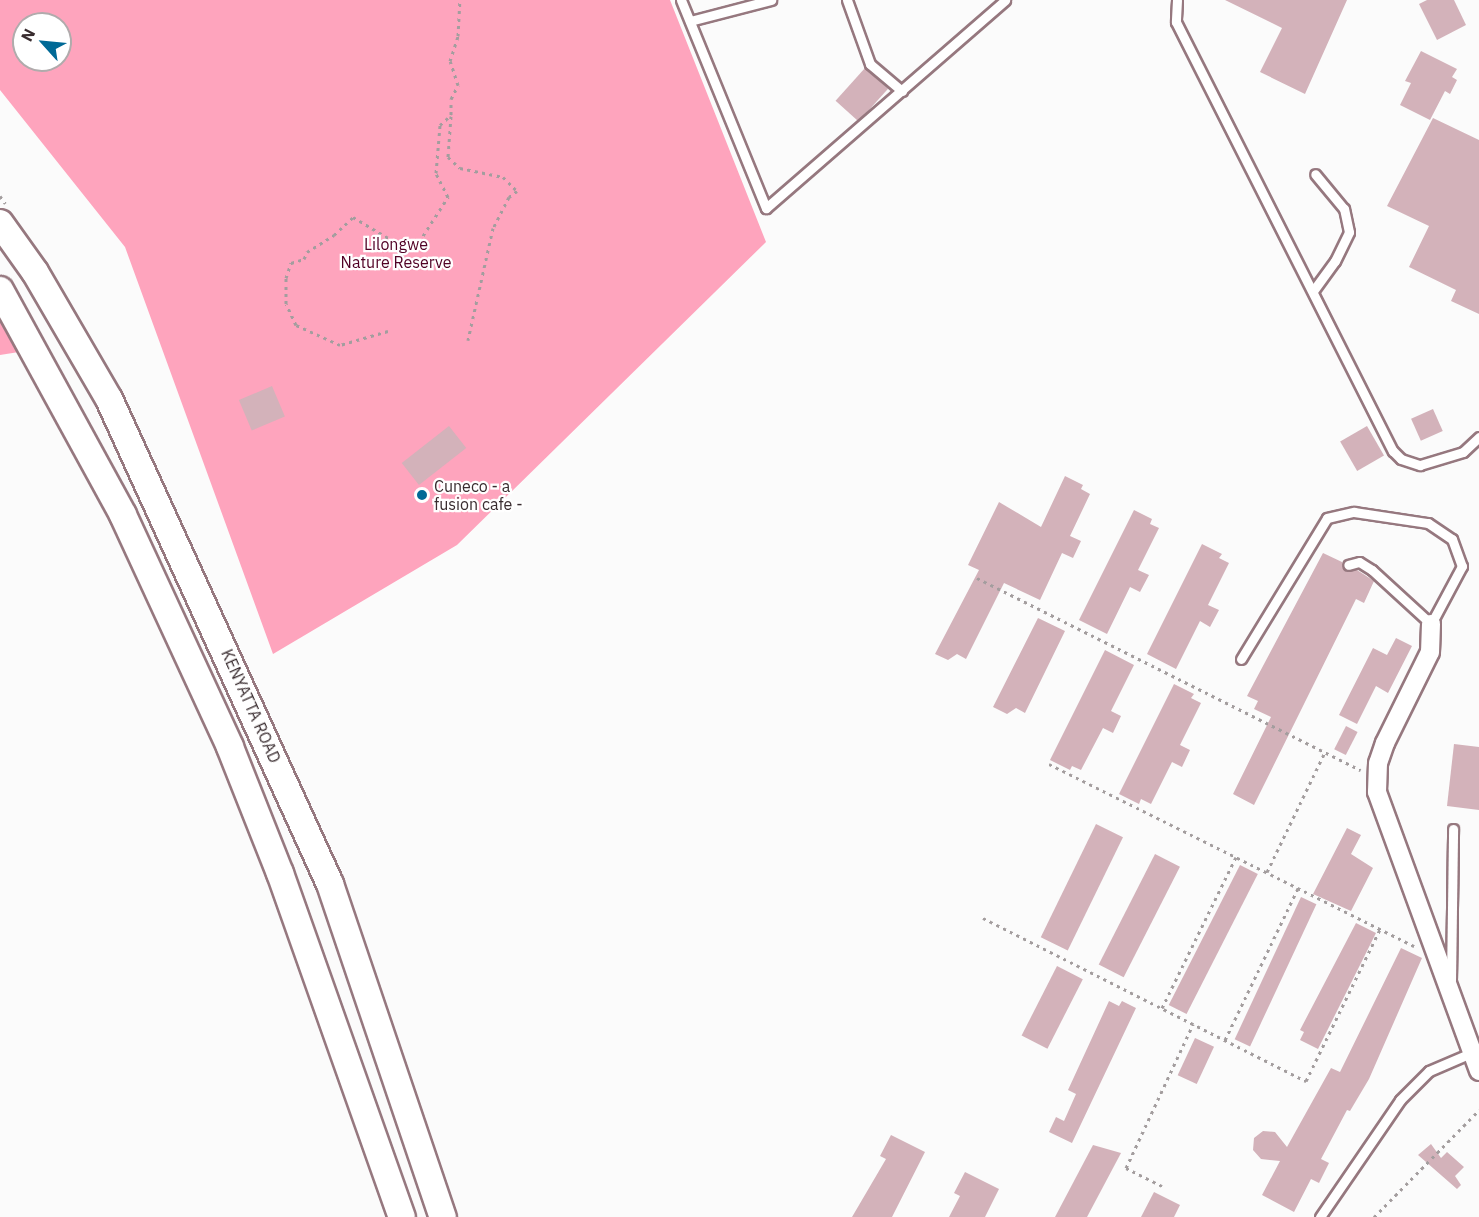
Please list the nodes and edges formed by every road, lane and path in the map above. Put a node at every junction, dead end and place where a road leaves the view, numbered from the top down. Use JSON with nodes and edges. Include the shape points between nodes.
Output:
{"nodes":[{"id":1,"x":460,"y":0,"type":"edge"},
{"id":2,"x":681,"y":0,"type":"edge"},
{"id":3,"x":771,"y":0,"type":"edge"},
{"id":4,"x":847,"y":0,"type":"edge"},
{"id":5,"x":1005,"y":0,"type":"edge"},
{"id":6,"x":1177,"y":0,"type":"edge"},
{"id":7,"x":690,"y":21,"type":"junction"},
{"id":8,"x":902,"y":91,"type":"junction"},
{"id":9,"x":451,"y":115,"type":"junction"},
{"id":10,"x":1315,"y":174,"type":"dead end"},
{"id":11,"x":0,"y":223,"type":"edge"},
{"id":12,"x":1313,"y":291,"type":"junction"},
{"id":13,"x":3,"y":294,"type":"edge"},
{"id":14,"x":388,"y":331,"type":"dead end"},
{"id":15,"x":468,"y":340,"type":"dead end"},
{"id":16,"x":1479,"y":437,"type":"edge"},
{"id":17,"x":1348,"y":565,"type":"dead end"},
{"id":18,"x":977,"y":578,"type":"dead end"},
{"id":19,"x":1431,"y":624,"type":"junction"},
{"id":20,"x":1241,"y":659,"type":"dead end"},
{"id":21,"x":1325,"y":752,"type":"junction"},
{"id":22,"x":1049,"y":764,"type":"dead end"},
{"id":23,"x":1376,"y":778,"type":"junction"},
{"id":24,"x":1453,"y":829,"type":"dead end"},
{"id":25,"x":1236,"y":857,"type":"junction"},
{"id":26,"x":1267,"y":872,"type":"junction"},
{"id":27,"x":1298,"y":888,"type":"junction"},
{"id":28,"x":983,"y":918,"type":"dead end"},
{"id":29,"x":1380,"y":929,"type":"junction"},
{"id":30,"x":1431,"y":946,"type":"junction"},
{"id":31,"x":1450,"y":991,"type":"junction"},
{"id":32,"x":1162,"y":1008,"type":"junction"},
{"id":33,"x":1193,"y":1024,"type":"junction"},
{"id":34,"x":1225,"y":1040,"type":"junction"},
{"id":35,"x":1471,"y":1053,"type":"junction"},
{"id":36,"x":1479,"y":1071,"type":"edge"},
{"id":37,"x":1479,"y":1110,"type":"edge"},
{"id":38,"x":1162,"y":1186,"type":"dead end"},
{"id":39,"x":402,"y":1217,"type":"edge"},
{"id":40,"x":443,"y":1217,"type":"edge"},
{"id":41,"x":1320,"y":1217,"type":"edge"},
{"id":42,"x":1374,"y":1217,"type":"edge"}],
"edges":[{"from":1,"to":9,"type":"path","via":[[458,36],[450,61],[458,85],[451,99]]},
{"from":2,"to":7,"type":"lane"},
{"from":3,"to":7,"type":"lane"},
{"from":4,"to":8,"type":"lane","via":[[870,64]]},
{"from":5,"to":8,"type":"lane"},
{"from":6,"to":12,"type":"lane","via":[[1176,22]]},
{"from":7,"to":8,"type":"lane","via":[[766,208]]},
{"from":9,"to":14,"type":"path","via":[[440,125],[436,173],[448,196],[419,242],[395,242],[353,217],[334,236],[307,252],[304,259],[291,263],[286,279],[286,304],[296,325],[340,345]]},
{"from":9,"to":15,"type":"path","via":[[448,157],[460,168],[503,177],[517,191],[509,197],[494,228]]},
{"from":10,"to":12,"type":"lane","via":[[1344,209],[1349,232],[1335,261]]},
{"from":11,"to":40,"type":"main road","name":"KENYATTA ROAD","via":[[35,273],[109,399],[330,884]]},
{"from":12,"to":16,"type":"lane","via":[[1401,459],[1420,465],[1463,452]]},
{"from":13,"to":39,"type":"main road","via":[[143,557],[230,747],[280,873]]},
{"from":17,"to":19,"type":"lane","via":[[1359,562],[1372,570]]},
{"from":18,"to":21,"type":"path"},
{"from":19,"to":20,"type":"lane","via":[[1462,566],[1452,539],[1428,523],[1353,512],[1339,514],[1320,526],[1304,560]]},
{"from":19,"to":23,"type":"street","via":[[1430,652],[1385,742]]},
{"from":21,"to":23,"type":"path"},
{"from":21,"to":26,"type":"path"},
{"from":22,"to":25,"type":"path"},
{"from":23,"to":30,"type":"street","via":[[1380,808]]},
{"from":24,"to":31,"type":"lane"},
{"from":25,"to":26,"type":"path"},
{"from":25,"to":32,"type":"path"},
{"from":26,"to":27,"type":"path"},
{"from":27,"to":29,"type":"path"},
{"from":27,"to":34,"type":"path"},
{"from":28,"to":32,"type":"path"},
{"from":29,"to":30,"type":"path","via":[[1422,950]]},
{"from":29,"to":34,"type":"path","via":[[1306,1081]]},
{"from":30,"to":31,"type":"street"},
{"from":31,"to":35,"type":"street"},
{"from":32,"to":33,"type":"path"},
{"from":33,"to":34,"type":"path"},
{"from":33,"to":38,"type":"path","via":[[1126,1168]]},
{"from":35,"to":36,"type":"street"},
{"from":35,"to":41,"type":"lane","via":[[1429,1071],[1400,1100]]},
{"from":37,"to":42,"type":"path"}]}
